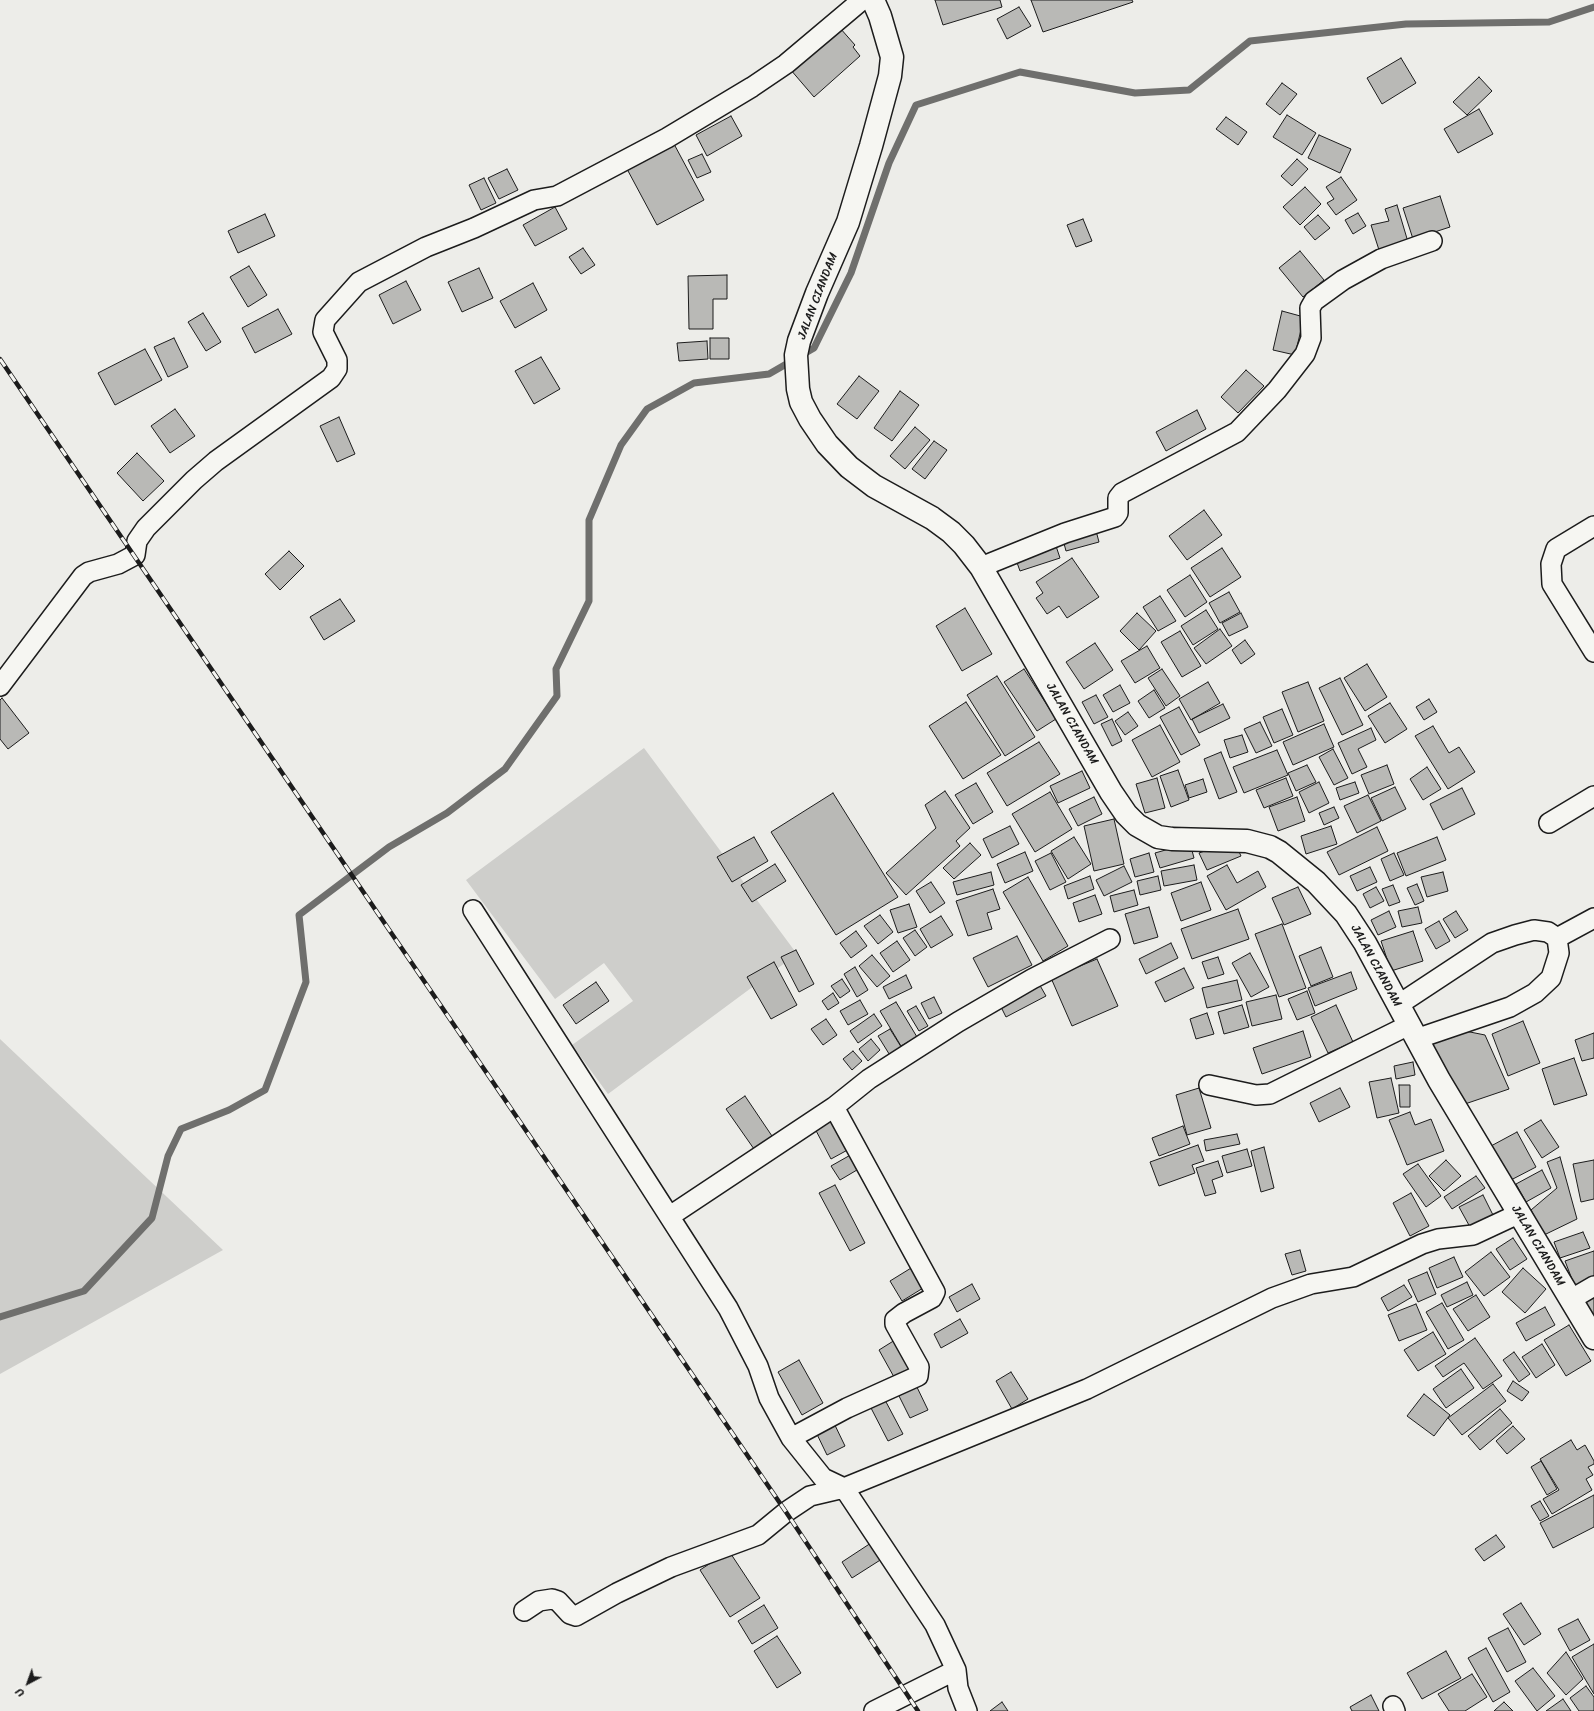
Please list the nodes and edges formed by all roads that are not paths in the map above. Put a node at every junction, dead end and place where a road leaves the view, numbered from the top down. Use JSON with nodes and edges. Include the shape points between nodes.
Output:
{"nodes":[{"id":1,"x":862,"y":0,"type":"edge"},
{"id":2,"x":873,"y":0,"type":"edge"},
{"id":3,"x":884,"y":0,"type":"edge"},
{"id":4,"x":888,"y":42,"type":"junction"},
{"id":5,"x":1432,"y":241,"type":"dead end"},
{"id":6,"x":1594,"y":526,"type":"edge"},
{"id":7,"x":981,"y":567,"type":"junction"},
{"id":8,"x":1594,"y":652,"type":"edge"},
{"id":9,"x":0,"y":686,"type":"edge"},
{"id":10,"x":1594,"y":796,"type":"edge"},
{"id":11,"x":1549,"y":823,"type":"dead end"},
{"id":12,"x":473,"y":910,"type":"dead end"},
{"id":13,"x":1594,"y":918,"type":"edge"},
{"id":14,"x":1557,"y":938,"type":"junction"},
{"id":15,"x":1110,"y":939,"type":"dead end"},
{"id":16,"x":1398,"y":1005,"type":"junction"},
{"id":17,"x":1412,"y":1032,"type":"junction"},
{"id":18,"x":1209,"y":1085,"type":"dead end"},
{"id":19,"x":834,"y":1107,"type":"junction"},
{"id":20,"x":1518,"y":1214,"type":"junction"},
{"id":21,"x":670,"y":1216,"type":"junction"},
{"id":22,"x":1594,"y":1286,"type":"edge"},
{"id":23,"x":1570,"y":1300,"type":"junction"},
{"id":24,"x":1594,"y":1338,"type":"edge"},
{"id":25,"x":792,"y":1438,"type":"junction"},
{"id":26,"x":844,"y":1488,"type":"junction"},
{"id":27,"x":524,"y":1611,"type":"dead end"},
{"id":28,"x":956,"y":1670,"type":"junction"},
{"id":29,"x":874,"y":1711,"type":"edge"},
{"id":30,"x":967,"y":1711,"type":"edge"}],
"edges":[{"from":1,"to":9,"type":"street","via":[[786,64],[667,138],[557,196],[534,200],[426,247],[359,282],[325,320],[323,332],[337,360],[337,370],[331,378],[194,480],[146,528],[137,541],[134,555],[118,564],[83,576]]},
{"from":2,"to":4,"type":"street","name":"JALAN CIANDAM"},
{"from":3,"to":4,"type":"street"},
{"from":4,"to":7,"type":"street","name":"JALAN CIANDAM","via":[[892,57],[890,76],[872,146],[848,222],[805,322],[796,365],[801,402],[810,419],[849,467],[874,486],[932,518],[951,532]]},
{"from":5,"to":7,"type":"street","via":[[1382,259],[1343,280],[1314,301],[1310,308],[1311,338],[1306,354],[1238,432],[1122,493],[1118,498],[1118,513],[1115,517],[1066,533]]},
{"from":6,"to":8,"type":"street","via":[[1556,549],[1551,564],[1552,584]]},
{"from":7,"to":16,"type":"street","name":"JALAN CIANDAM","via":[[1126,814],[1137,825],[1158,837],[1258,842],[1280,852],[1316,882],[1354,924]]},
{"from":10,"to":11,"type":"street"},
{"from":12,"to":21,"type":"street"},
{"from":13,"to":14,"type":"street"},
{"from":14,"to":16,"type":"street","via":[[1548,932],[1534,930],[1492,943]]},
{"from":14,"to":17,"type":"street","via":[[1559,953],[1551,978],[1535,993],[1510,1007]]},
{"from":15,"to":19,"type":"street","via":[[1032,979],[958,1022],[869,1079]]},
{"from":16,"to":17,"type":"street","name":"JALAN CIANDAM"},
{"from":17,"to":18,"type":"street","via":[[1270,1094],[1256,1095]]},
{"from":17,"to":20,"type":"street","name":"JALAN CIANDAM"},
{"from":19,"to":21,"type":"street"},
{"from":19,"to":25,"type":"street","via":[[935,1292],[932,1298],[895,1320],[919,1367],[918,1376],[848,1408]]},
{"from":20,"to":23,"type":"street","name":"JALAN CIANDAM"},
{"from":20,"to":26,"type":"street","via":[[1473,1235],[1438,1239],[1422,1244],[1353,1276],[1311,1284],[1272,1298],[1087,1389]]},
{"from":21,"to":25,"type":"street","via":[[728,1308],[758,1366],[769,1398]]},
{"from":22,"to":23,"type":"street"},
{"from":23,"to":24,"type":"street","name":"JALAN CIANDAM"},
{"from":25,"to":26,"type":"street","via":[[823,1478]]},
{"from":26,"to":27,"type":"street","via":[[810,1496],[758,1535],[671,1567],[576,1616],[552,1599],[539,1602]]},
{"from":26,"to":28,"type":"street","via":[[935,1625]]},
{"from":28,"to":29,"type":"street"},
{"from":28,"to":30,"type":"street","via":[[958,1688]]}]}
